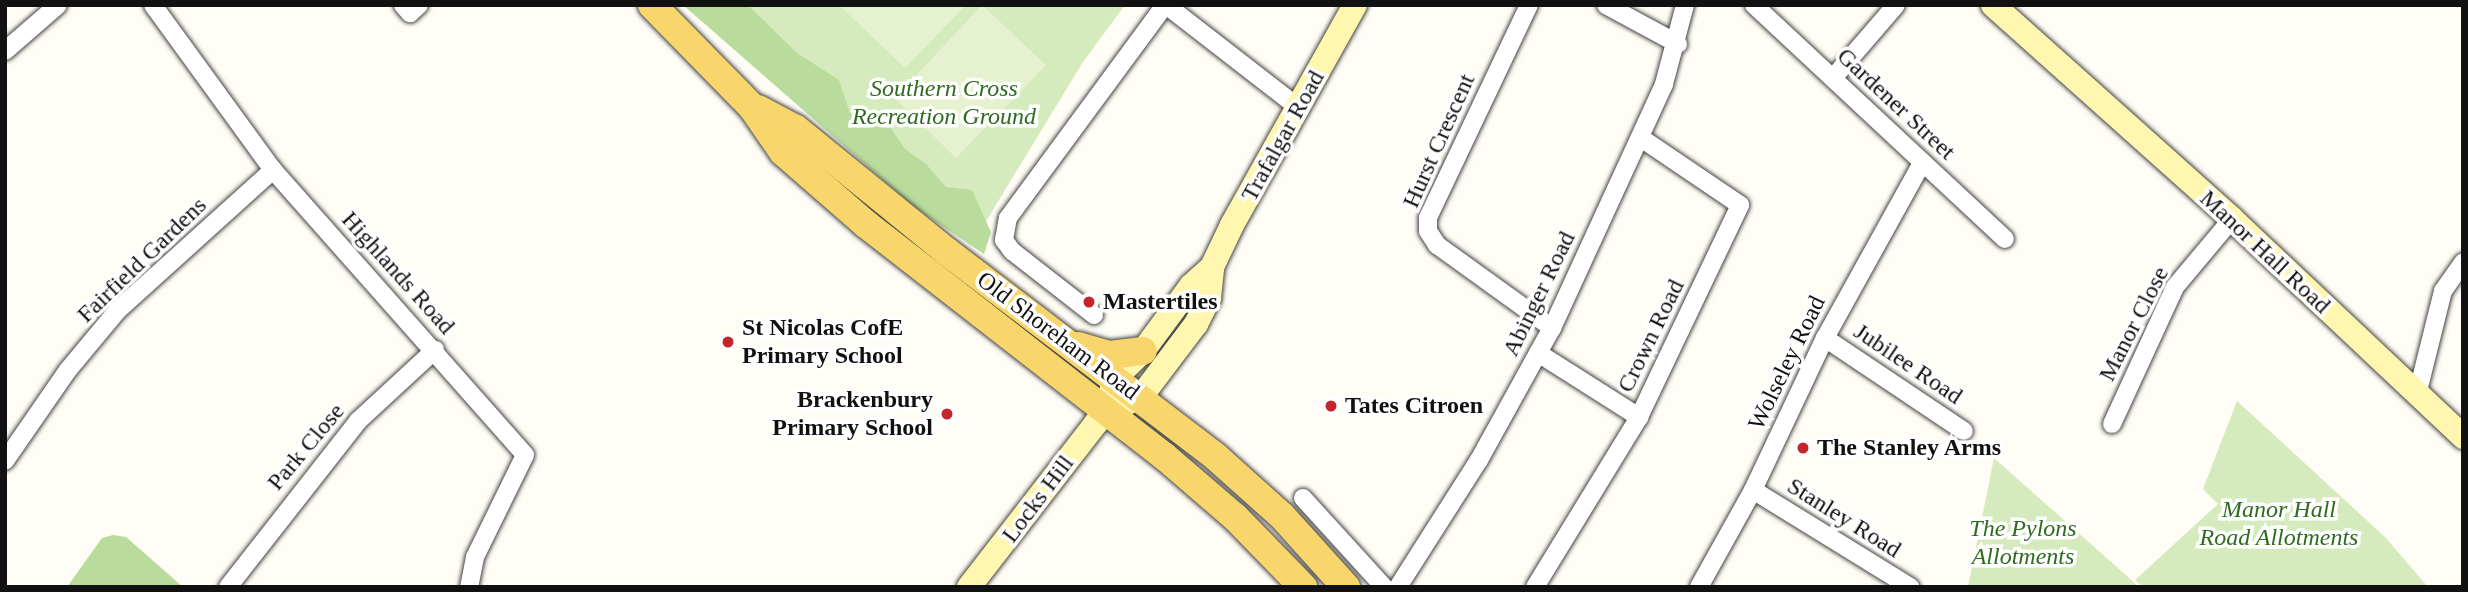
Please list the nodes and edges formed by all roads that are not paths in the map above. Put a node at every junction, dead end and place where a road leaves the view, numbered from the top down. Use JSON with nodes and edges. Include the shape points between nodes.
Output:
{"nodes":[{"id":1,"x":58,"y":5,"type":"edge"},
{"id":2,"x":153,"y":5,"type":"edge"},
{"id":3,"x":403,"y":5,"type":"edge"},
{"id":4,"x":419,"y":5,"type":"edge"},
{"id":5,"x":652,"y":5,"type":"edge"},
{"id":6,"x":1166,"y":5,"type":"edge"},
{"id":7,"x":1355,"y":5,"type":"edge"},
{"id":8,"x":1529,"y":5,"type":"edge"},
{"id":9,"x":1606,"y":5,"type":"edge"},
{"id":10,"x":1685,"y":5,"type":"edge"},
{"id":11,"x":1754,"y":5,"type":"edge"},
{"id":12,"x":1896,"y":5,"type":"edge"},
{"id":13,"x":1993,"y":5,"type":"edge"},
{"id":14,"x":1678,"y":44,"type":"junction"},
{"id":15,"x":5,"y":51,"type":"edge"},
{"id":16,"x":1833,"y":78,"type":"junction"},
{"id":17,"x":752,"y":107,"type":"junction"},
{"id":18,"x":1299,"y":108,"type":"junction"},
{"id":19,"x":1641,"y":138,"type":"junction"},
{"id":20,"x":1922,"y":163,"type":"junction"},
{"id":21,"x":274,"y":170,"type":"junction"},
{"id":22,"x":2232,"y":219,"type":"junction"},
{"id":23,"x":2005,"y":239,"type":"dead end"},
{"id":24,"x":2463,"y":262,"type":"edge"},
{"id":25,"x":1212,"y":267,"type":"junction"},
{"id":26,"x":1094,"y":315,"type":"dead end"},
{"id":27,"x":1552,"y":328,"type":"junction"},
{"id":28,"x":1825,"y":338,"type":"junction"},
{"id":29,"x":1066,"y":342,"type":"junction"},
{"id":30,"x":435,"y":350,"type":"junction"},
{"id":31,"x":1143,"y":351,"type":"junction"},
{"id":32,"x":1538,"y":353,"type":"junction"},
{"id":33,"x":1114,"y":379,"type":"junction"},
{"id":34,"x":2418,"y":391,"type":"junction"},
{"id":35,"x":1140,"y":398,"type":"junction"},
{"id":36,"x":1107,"y":411,"type":"junction"},
{"id":37,"x":1639,"y":417,"type":"junction"},
{"id":38,"x":2112,"y":424,"type":"dead end"},
{"id":39,"x":1964,"y":432,"type":"dead end"},
{"id":40,"x":2463,"y":437,"type":"edge"},
{"id":41,"x":5,"y":461,"type":"edge"},
{"id":42,"x":1753,"y":490,"type":"junction"},
{"id":43,"x":1303,"y":498,"type":"dead end"},
{"id":44,"x":228,"y":587,"type":"edge"},
{"id":45,"x":469,"y":587,"type":"edge"},
{"id":46,"x":969,"y":587,"type":"edge"},
{"id":47,"x":1303,"y":587,"type":"edge"},
{"id":48,"x":1346,"y":587,"type":"edge"},
{"id":49,"x":1384,"y":587,"type":"edge"},
{"id":50,"x":1398,"y":587,"type":"edge"},
{"id":51,"x":1535,"y":587,"type":"edge"},
{"id":52,"x":1699,"y":587,"type":"edge"},
{"id":53,"x":1910,"y":587,"type":"edge"}],
"edges":[{"from":1,"to":15,"type":"street"},
{"from":2,"to":21,"type":"street","name":"Highlands Road"},
{"from":3,"to":4,"type":"street","via":[[410,13]]},
{"from":5,"to":17,"type":"main road","name":"Old Shoreham Road"},
{"from":6,"to":18,"type":"street"},
{"from":6,"to":26,"type":"street","via":[[1008,218],[1003,240],[1012,251]]},
{"from":7,"to":18,"type":"street","name":"Trafalgar Road"},
{"from":8,"to":27,"type":"street","name":"Hurst Crescent","via":[[1428,218],[1428,231],[1437,245]]},
{"from":9,"to":14,"type":"street"},
{"from":10,"to":14,"type":"street","name":"Abinger Road"},
{"from":11,"to":16,"type":"street","name":"Gardener Street"},
{"from":12,"to":16,"type":"street"},
{"from":13,"to":22,"type":"street","name":"Manor Hall Road"},
{"from":14,"to":19,"type":"street","name":"Abinger Road"},
{"from":16,"to":20,"type":"street","name":"Gardener Street"},
{"from":17,"to":29,"type":"main road","name":"Old Shoreham Road","via":[[796,130]]},
{"from":17,"to":36,"type":"main road","name":"Old Shoreham Road","via":[[783,152],[867,225]]},
{"from":18,"to":25,"type":"street","name":"Trafalgar Road"},
{"from":19,"to":27,"type":"street","name":"Abinger Road"},
{"from":19,"to":37,"type":"street","name":"Crown Road","via":[[1740,205]]},
{"from":20,"to":23,"type":"street","name":"Gardener Street"},
{"from":20,"to":28,"type":"street","name":"Wolseley Road"},
{"from":21,"to":30,"type":"street","name":"Highlands Road"},
{"from":21,"to":41,"type":"street","name":"Fairfield Gardens","via":[[118,310],[68,370]]},
{"from":22,"to":34,"type":"street","name":"Manor Hall Road"},
{"from":22,"to":38,"type":"street","name":"Manor Close","via":[[2175,287]]},
{"from":24,"to":34,"type":"street","via":[[2443,291]]},
{"from":25,"to":31,"type":"street","name":"Trafalgar Road","via":[[1191,286]]},
{"from":25,"to":35,"type":"street","name":"Trafalgar Road","via":[[1209,298],[1182,345]]},
{"from":27,"to":32,"type":"street","name":"Abinger Road"},
{"from":28,"to":39,"type":"street","name":"Jubilee Road"},
{"from":28,"to":42,"type":"street","name":"Wolseley Road"},
{"from":29,"to":31,"type":"main road","via":[[1110,355]]},
{"from":29,"to":33,"type":"main road","name":"Old Shoreham Road"},
{"from":30,"to":44,"type":"street","name":"Park Close","via":[[358,421]]},
{"from":30,"to":45,"type":"street","name":"Highlands Road","via":[[525,455],[480,547]]},
{"from":31,"to":33,"type":"street","name":"Trafalgar Road"},
{"from":32,"to":37,"type":"street"},
{"from":32,"to":50,"type":"street","name":"Abinger Road","via":[[1466,482]]},
{"from":33,"to":35,"type":"main road","name":"Old Shoreham Road"},
{"from":33,"to":36,"type":"street"},
{"from":34,"to":40,"type":"street","name":"Manor Hall Road"},
{"from":35,"to":36,"type":"street"},
{"from":35,"to":48,"type":"main road","name":"Old Shoreham Road","via":[[1282,516]]},
{"from":36,"to":46,"type":"street","name":"Locks Hill"},
{"from":36,"to":47,"type":"main road","name":"Old Shoreham Road","via":[[1225,508]]},
{"from":37,"to":51,"type":"street","name":"Crown Road"},
{"from":42,"to":52,"type":"street","name":"Wolseley Road"},
{"from":42,"to":53,"type":"street","name":"Stanley Road"},
{"from":43,"to":49,"type":"street"}]}
